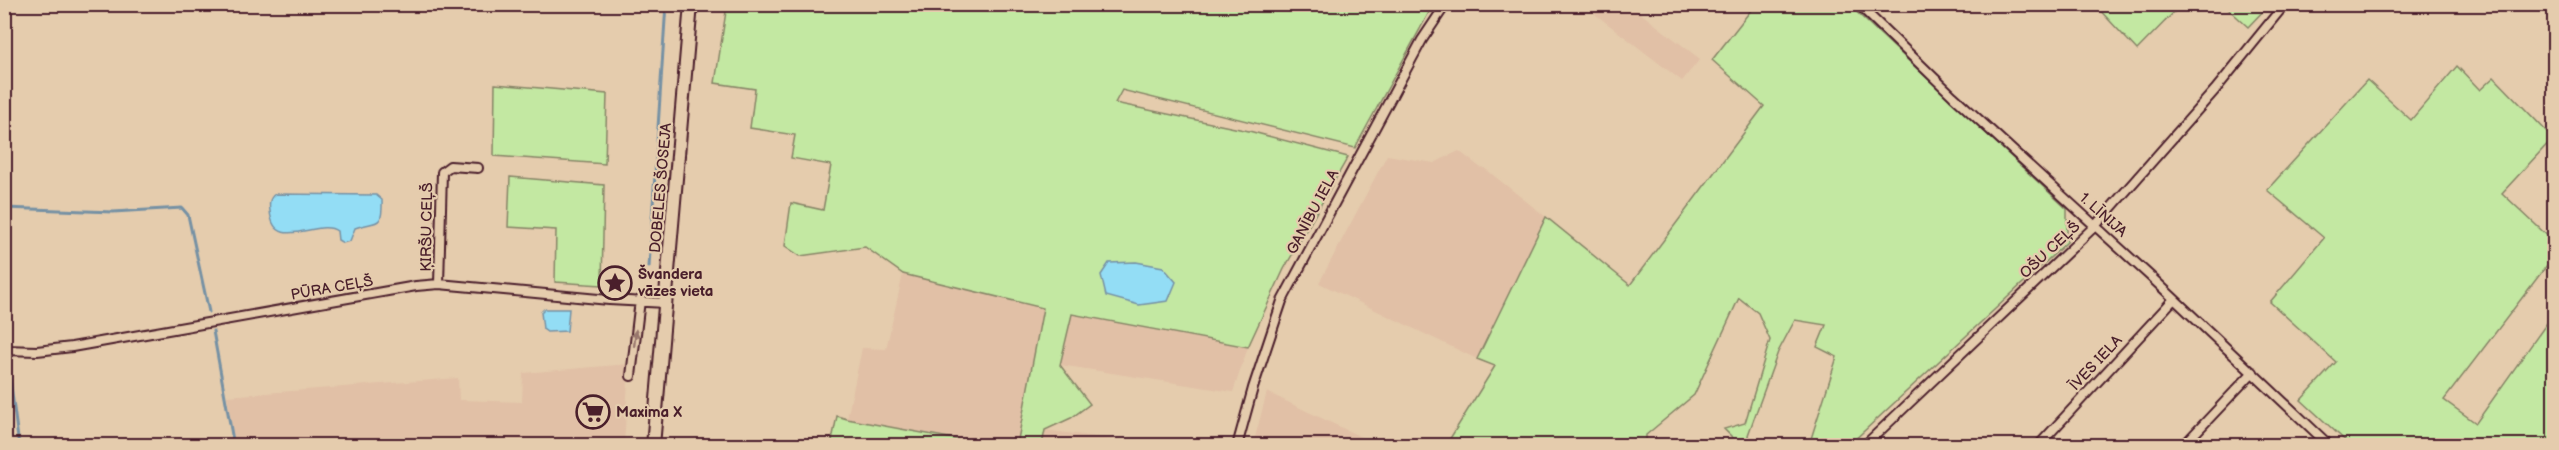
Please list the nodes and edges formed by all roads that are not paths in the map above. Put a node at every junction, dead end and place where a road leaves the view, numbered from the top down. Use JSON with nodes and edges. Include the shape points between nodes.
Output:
{"nodes":[{"id":1,"x":691,"y":4,"type":"edge"},
{"id":2,"x":1446,"y":4,"type":"edge"},
{"id":3,"x":1858,"y":4,"type":"edge"},
{"id":4,"x":2285,"y":4,"type":"edge"},
{"id":5,"x":478,"y":168,"type":"dead end"},
{"id":6,"x":2095,"y":226,"type":"junction"},
{"id":7,"x":440,"y":284,"type":"junction"},
{"id":8,"x":2174,"y":299,"type":"junction"},
{"id":9,"x":640,"y":300,"type":"junction"},
{"id":10,"x":666,"y":303,"type":"junction"},
{"id":11,"x":4,"y":350,"type":"edge"},
{"id":12,"x":2253,"y":372,"type":"junction"},
{"id":13,"x":631,"y":376,"type":"dead end"},
{"id":14,"x":2327,"y":444,"type":"edge"},
{"id":15,"x":653,"y":446,"type":"edge"},
{"id":16,"x":1237,"y":446,"type":"edge"},
{"id":17,"x":1864,"y":446,"type":"edge"},
{"id":18,"x":2038,"y":446,"type":"edge"},
{"id":19,"x":2183,"y":446,"type":"edge"}],
"edges":[{"from":1,"to":10,"type":"main road","name":"DOBELES ŠOSEJA"},
{"from":2,"to":16,"type":"street","name":"GANĪBU IELA","via":[[1418,47],[1282,301]]},
{"from":3,"to":6,"type":"street","name":"1. LĪNIJA"},
{"from":4,"to":6,"type":"street","name":"OŠU CEĻŠ"},
{"from":5,"to":7,"type":"street","name":"ĶIRŠU CEĻŠ","via":[[450,166],[442,172]]},
{"from":6,"to":8,"type":"street","name":"1. LĪNIJA"},
{"from":6,"to":17,"type":"street","name":"OŠU CEĻŠ"},
{"from":7,"to":9,"type":"street","name":"PŪRA CEĻŠ"},
{"from":7,"to":11,"type":"street","name":"PŪRA CEĻŠ","via":[[72,347]]},
{"from":8,"to":12,"type":"street","name":"1. LĪNIJA"},
{"from":8,"to":18,"type":"street","name":"ĪVES IELA"},
{"from":9,"to":10,"type":"street","name":"PŪRA CEĻŠ"},
{"from":13,"to":9,"type":"street","one_way":true},
{"from":10,"to":15,"type":"main road","name":"DOBELES ŠOSEJA"},
{"from":12,"to":14,"type":"street","name":"1. LĪNIJA"},
{"from":12,"to":19,"type":"street"}]}
